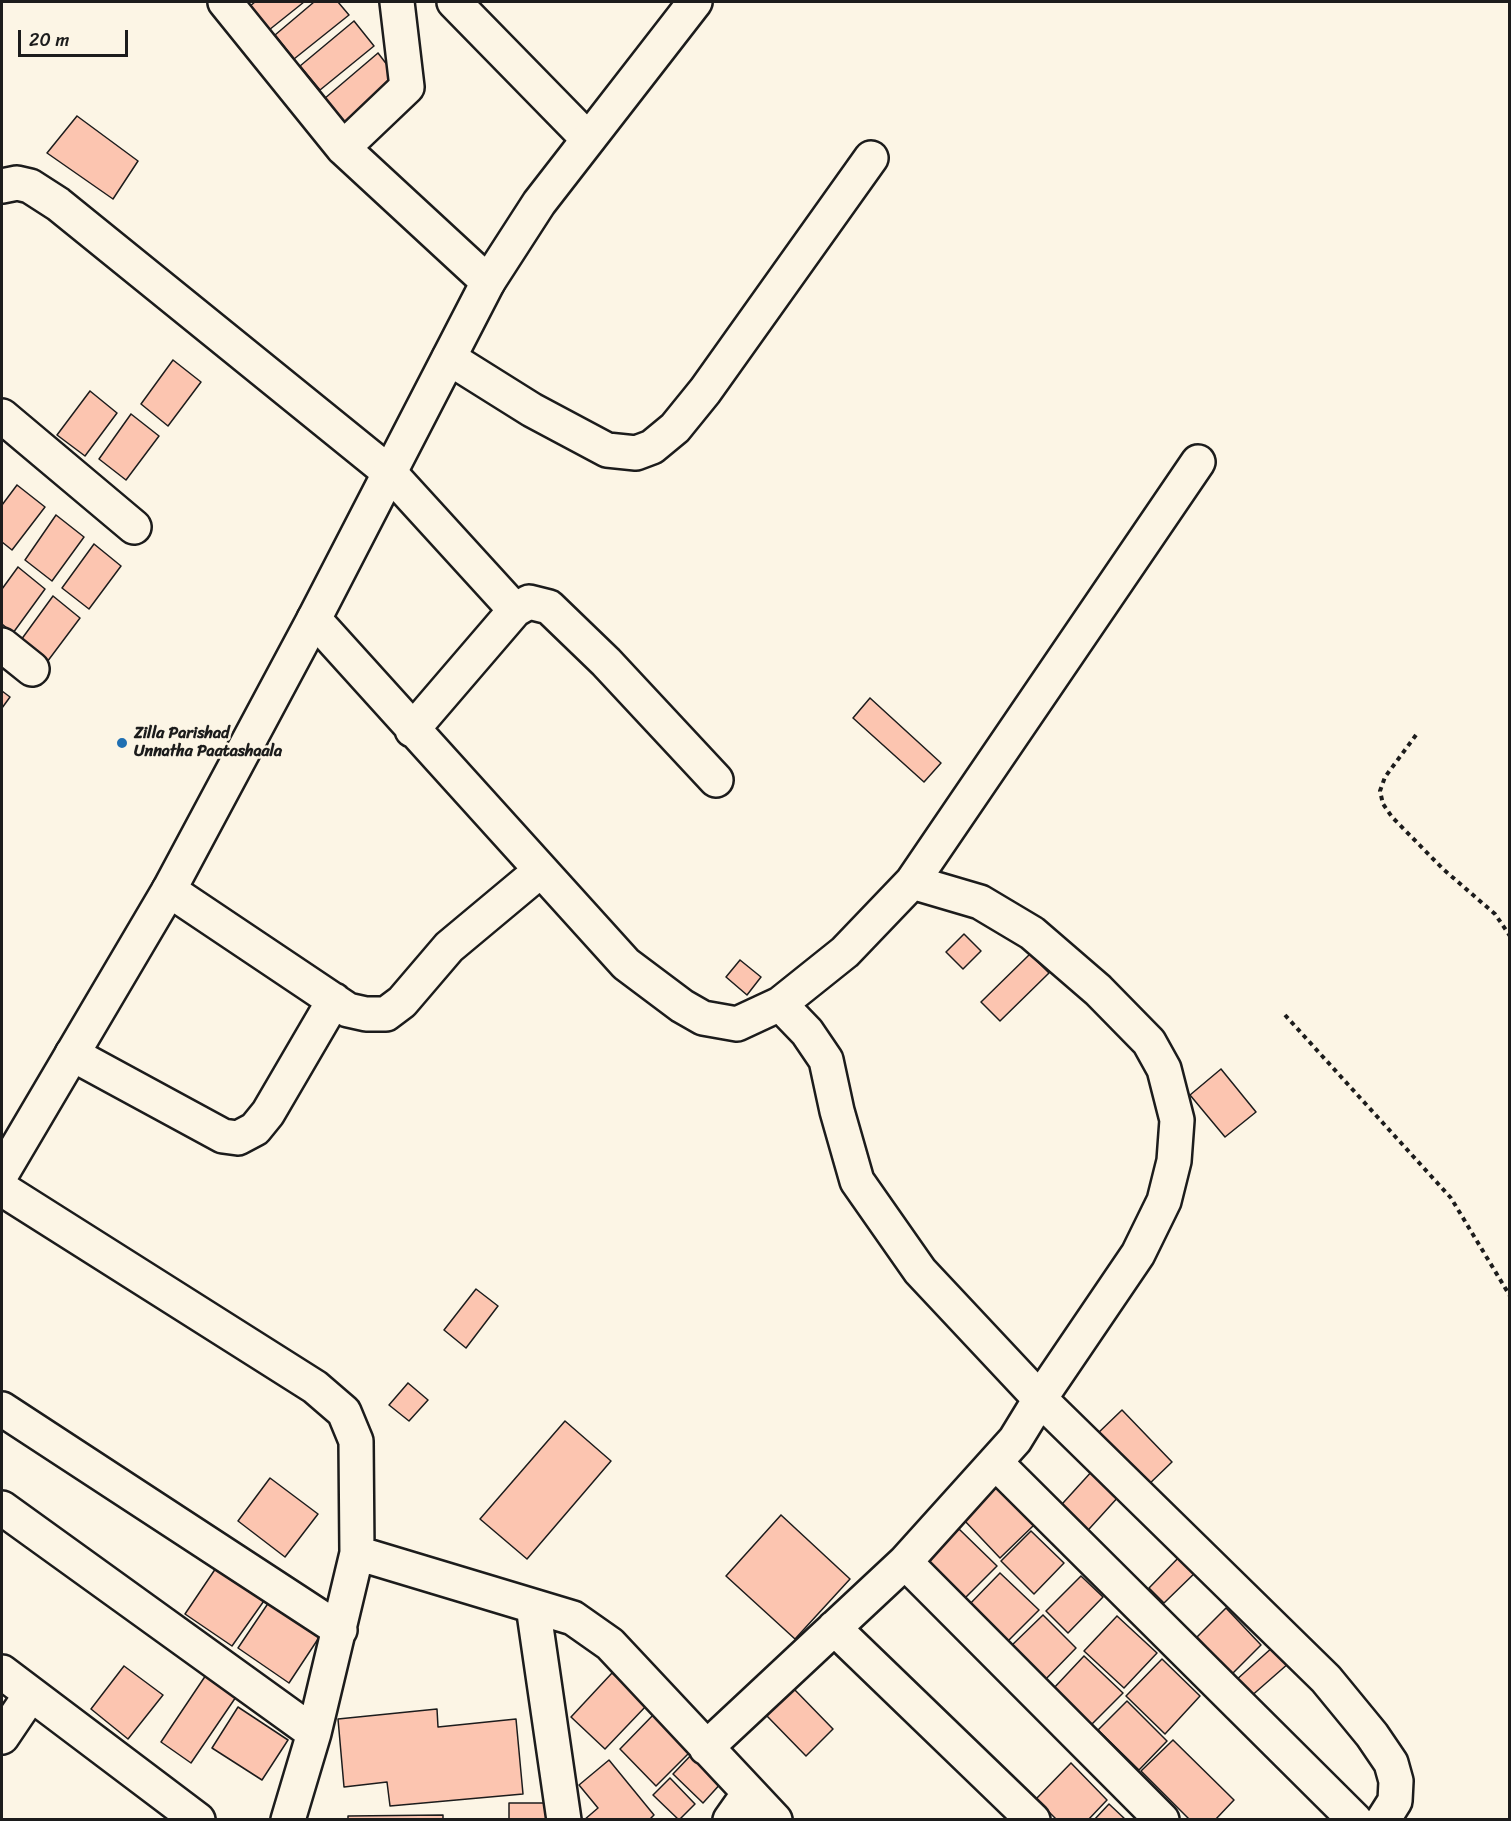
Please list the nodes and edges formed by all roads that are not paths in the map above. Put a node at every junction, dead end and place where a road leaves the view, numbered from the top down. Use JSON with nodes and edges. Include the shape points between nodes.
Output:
{"nodes":[{"id":1,"x":225,"y":2,"type":"edge"},
{"id":2,"x":397,"y":2,"type":"edge"},
{"id":3,"x":454,"y":2,"type":"edge"},
{"id":4,"x":695,"y":2,"type":"edge"},
{"id":5,"x":588,"y":139,"type":"junction"},
{"id":6,"x":343,"y":148,"type":"junction"},
{"id":7,"x":871,"y":158,"type":"dead end"},
{"id":8,"x":2,"y":186,"type":"edge"},
{"id":9,"x":488,"y":282,"type":"junction"},
{"id":10,"x":449,"y":358,"type":"junction"},
{"id":11,"x":2,"y":416,"type":"edge"},
{"id":12,"x":1198,"y":462,"type":"dead end"},
{"id":13,"x":390,"y":473,"type":"junction"},
{"id":14,"x":134,"y":527,"type":"dead end"},
{"id":15,"x":514,"y":610,"type":"junction"},
{"id":16,"x":314,"y":619,"type":"junction"},
{"id":17,"x":2,"y":645,"type":"edge"},
{"id":18,"x":32,"y":669,"type":"dead end"},
{"id":19,"x":412,"y":730,"type":"junction"},
{"id":20,"x":716,"y":780,"type":"dead end"},
{"id":21,"x":540,"y":871,"type":"junction"},
{"id":22,"x":912,"y":882,"type":"junction"},
{"id":23,"x":169,"y":890,"type":"junction"},
{"id":24,"x":334,"y":1000,"type":"junction"},
{"id":25,"x":780,"y":1004,"type":"junction"},
{"id":26,"x":72,"y":1054,"type":"junction"},
{"id":27,"x":2,"y":1173,"type":"edge"},
{"id":28,"x":2,"y":1189,"type":"edge"},
{"id":29,"x":1040,"y":1399,"type":"junction"},
{"id":30,"x":2,"y":1409,"type":"edge"},
{"id":31,"x":996,"y":1463,"type":"junction"},
{"id":32,"x":2,"y":1508,"type":"edge"},
{"id":33,"x":357,"y":1553,"type":"junction"},
{"id":34,"x":905,"y":1562,"type":"junction"},
{"id":35,"x":533,"y":1606,"type":"junction"},
{"id":36,"x":834,"y":1628,"type":"junction"},
{"id":37,"x":340,"y":1630,"type":"junction"},
{"id":38,"x":2,"y":1672,"type":"edge"},
{"id":39,"x":31,"y":1694,"type":"junction"},
{"id":40,"x":314,"y":1733,"type":"junction"},
{"id":41,"x":2,"y":1737,"type":"edge"},
{"id":42,"x":706,"y":1748,"type":"junction"},
{"id":43,"x":749,"y":1793,"type":"junction"},
{"id":44,"x":198,"y":1820,"type":"edge"},
{"id":45,"x":288,"y":1820,"type":"edge"},
{"id":46,"x":564,"y":1820,"type":"edge"},
{"id":47,"x":730,"y":1820,"type":"edge"},
{"id":48,"x":775,"y":1820,"type":"edge"},
{"id":49,"x":1033,"y":1820,"type":"edge"},
{"id":50,"x":1162,"y":1820,"type":"edge"},
{"id":51,"x":1354,"y":1820,"type":"edge"},
{"id":52,"x":1383,"y":1820,"type":"edge"}],
"edges":[{"from":1,"to":6,"type":"street"},
{"from":2,"to":6,"type":"street","via":[[407,87]]},
{"from":3,"to":5,"type":"street"},
{"from":4,"to":5,"type":"street"},
{"from":5,"to":9,"type":"street","via":[[539,203]]},
{"from":6,"to":9,"type":"street"},
{"from":7,"to":10,"type":"street","via":[[705,391],[675,428],[652,447],[636,453],[607,450],[532,410]]},
{"from":8,"to":13,"type":"street","via":[[30,186],[58,204]]},
{"from":9,"to":10,"type":"street"},
{"from":10,"to":13,"type":"street"},
{"from":11,"to":14,"type":"street"},
{"from":12,"to":22,"type":"street"},
{"from":13,"to":15,"type":"street"},
{"from":13,"to":16,"type":"street"},
{"from":15,"to":19,"type":"street"},
{"from":15,"to":20,"type":"street","via":[[529,602],[549,607]]},
{"from":16,"to":19,"type":"street"},
{"from":16,"to":23,"type":"street"},
{"from":17,"to":18,"type":"street"},
{"from":19,"to":21,"type":"street"},
{"from":21,"to":24,"type":"street","via":[[449,947],[402,1002],[386,1014],[348,1010]]},
{"from":21,"to":25,"type":"street","via":[[626,964],[703,1018],[737,1024]]},
{"from":22,"to":25,"type":"street","via":[[845,952]]},
{"from":22,"to":29,"type":"street","via":[[980,902],[1032,933],[1098,990],[1149,1042],[1164,1069],[1177,1120],[1174,1161],[1159,1212],[1138,1254]]},
{"from":23,"to":24,"type":"street"},
{"from":23,"to":26,"type":"street"},
{"from":24,"to":26,"type":"street","via":[[268,1113],[255,1129],[238,1138],[224,1136]]},
{"from":25,"to":29,"type":"street","via":[[807,1032],[826,1060],[857,1181],[920,1271]]},
{"from":26,"to":27,"type":"street"},
{"from":28,"to":33,"type":"street","via":[[315,1387],[344,1412],[356,1441]]},
{"from":29,"to":31,"type":"street"},
{"from":29,"to":52,"type":"street","via":[[1326,1680],[1372,1734],[1391,1763],[1396,1781],[1395,1801]]},
{"from":30,"to":37,"type":"street"},
{"from":31,"to":34,"type":"street"},
{"from":31,"to":51,"type":"street"},
{"from":32,"to":40,"type":"street"},
{"from":33,"to":35,"type":"street"},
{"from":33,"to":37,"type":"street"},
{"from":34,"to":36,"type":"street"},
{"from":34,"to":50,"type":"street"},
{"from":35,"to":42,"type":"street","via":[[573,1618],[610,1644]]},
{"from":35,"to":46,"type":"street"},
{"from":36,"to":42,"type":"street"},
{"from":36,"to":49,"type":"street"},
{"from":37,"to":40,"type":"street"},
{"from":38,"to":39,"type":"street"},
{"from":39,"to":41,"type":"street"},
{"from":39,"to":44,"type":"street"},
{"from":40,"to":45,"type":"street"},
{"from":42,"to":43,"type":"street"},
{"from":43,"to":47,"type":"street"},
{"from":43,"to":48,"type":"street"}]}
